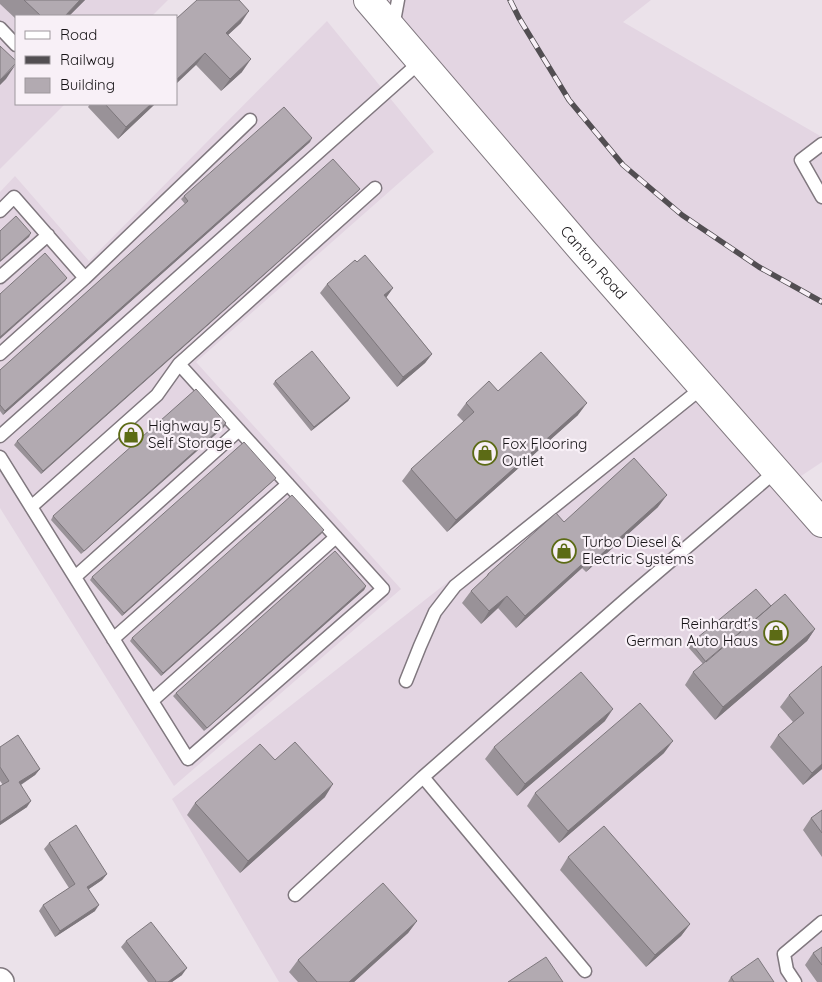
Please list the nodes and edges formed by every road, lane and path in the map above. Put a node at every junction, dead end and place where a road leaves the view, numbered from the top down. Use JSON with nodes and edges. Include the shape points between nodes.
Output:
{"nodes":[{"id":1,"x":368,"y":0,"type":"edge"},
{"id":2,"x":398,"y":0,"type":"edge"},
{"id":3,"x":0,"y":28,"type":"edge"},
{"id":4,"x":393,"y":29,"type":"junction"},
{"id":5,"x":15,"y":44,"type":"edge"},
{"id":6,"x":420,"y":62,"type":"junction"},
{"id":7,"x":250,"y":120,"type":"dead end"},
{"id":8,"x":822,"y":144,"type":"edge"},
{"id":9,"x":375,"y":188,"type":"dead end"},
{"id":10,"x":822,"y":197,"type":"edge"},
{"id":11,"x":0,"y":210,"type":"edge"},
{"id":12,"x":48,"y":235,"type":"junction"},
{"id":13,"x":0,"y":277,"type":"edge"},
{"id":14,"x":85,"y":278,"type":"junction"},
{"id":15,"x":0,"y":354,"type":"edge"},
{"id":16,"x":180,"y":364,"type":"junction"},
{"id":17,"x":703,"y":388,"type":"junction"},
{"id":18,"x":240,"y":430,"type":"junction"},
{"id":19,"x":0,"y":436,"type":"edge"},
{"id":20,"x":0,"y":457,"type":"edge"},
{"id":21,"x":776,"y":471,"type":"junction"},
{"id":22,"x":288,"y":484,"type":"junction"},
{"id":23,"x":31,"y":507,"type":"junction"},
{"id":24,"x":822,"y":523,"type":"edge"},
{"id":25,"x":336,"y":537,"type":"junction"},
{"id":26,"x":75,"y":578,"type":"junction"},
{"id":27,"x":113,"y":639,"type":"junction"},
{"id":28,"x":406,"y":681,"type":"dead end"},
{"id":29,"x":152,"y":701,"type":"junction"},
{"id":30,"x":423,"y":776,"type":"junction"},
{"id":31,"x":295,"y":895,"type":"dead end"},
{"id":32,"x":822,"y":922,"type":"edge"},
{"id":33,"x":585,"y":971,"type":"dead end"},
{"id":34,"x":795,"y":982,"type":"edge"}],
"edges":[{"from":1,"to":4,"type":"main road","name":"Canton Road"},
{"from":2,"to":4,"type":"lane"},
{"from":3,"to":5,"type":"lane"},
{"from":4,"to":6,"type":"main road","name":"Canton Road"},
{"from":6,"to":17,"type":"main road","name":"Canton Road"},
{"from":6,"to":19,"type":"lane"},
{"from":7,"to":14,"type":"lane"},
{"from":8,"to":10,"type":"lane","via":[[801,160]]},
{"from":9,"to":16,"type":"lane"},
{"from":11,"to":12,"type":"lane","via":[[14,197]]},
{"from":12,"to":13,"type":"lane"},
{"from":12,"to":14,"type":"lane"},
{"from":14,"to":15,"type":"lane"},
{"from":16,"to":18,"type":"lane"},
{"from":16,"to":23,"type":"lane","via":[[157,395]]},
{"from":17,"to":21,"type":"main road","name":"Canton Road"},
{"from":17,"to":28,"type":"lane","via":[[455,586],[435,612]]},
{"from":18,"to":22,"type":"lane"},
{"from":18,"to":26,"type":"lane"},
{"from":20,"to":23,"type":"lane"},
{"from":21,"to":24,"type":"main road","name":"Canton Road"},
{"from":21,"to":30,"type":"lane"},
{"from":22,"to":25,"type":"lane"},
{"from":22,"to":27,"type":"lane"},
{"from":23,"to":26,"type":"lane"},
{"from":25,"to":29,"type":"lane"},
{"from":25,"to":29,"type":"lane","via":[[383,589],[188,760]]},
{"from":26,"to":27,"type":"lane"},
{"from":27,"to":29,"type":"lane"},
{"from":30,"to":31,"type":"lane"},
{"from":30,"to":33,"type":"lane"},
{"from":32,"to":34,"type":"lane","via":[[784,954],[786,970]]}]}
